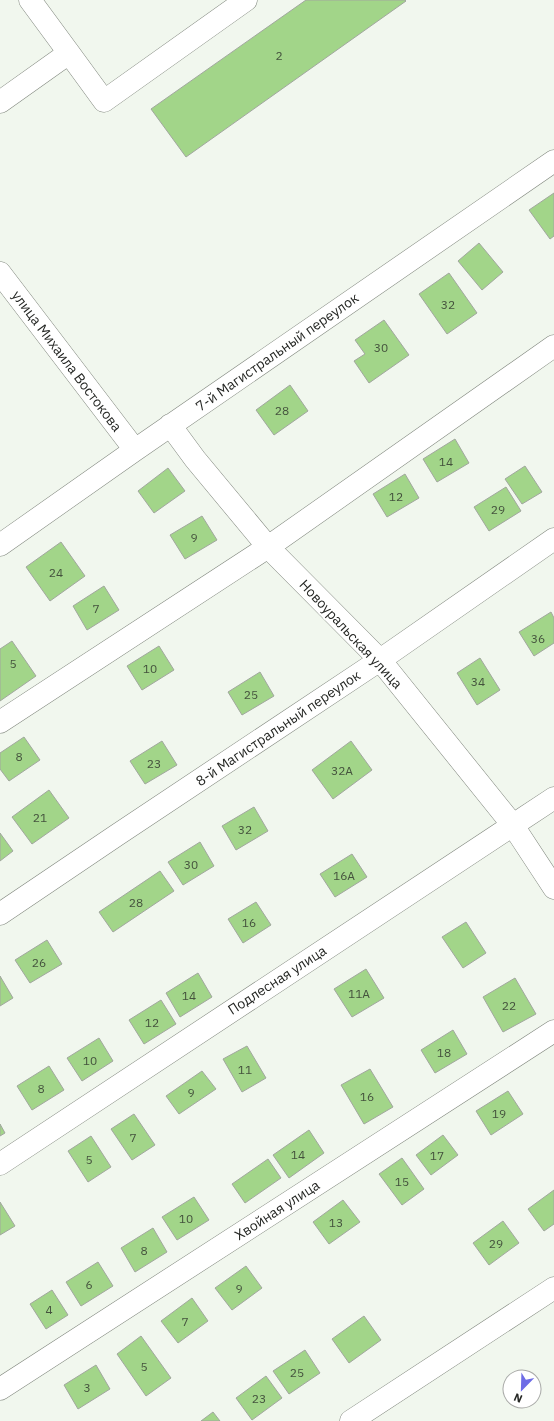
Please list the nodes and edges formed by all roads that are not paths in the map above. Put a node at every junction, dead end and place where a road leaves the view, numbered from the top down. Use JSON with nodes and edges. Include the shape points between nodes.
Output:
{"nodes":[{"id":1,"x":30,"y":0,"type":"edge"},
{"id":2,"x":246,"y":0,"type":"edge"},
{"id":3,"x":69,"y":53,"type":"junction"},
{"id":4,"x":0,"y":102,"type":"edge"},
{"id":5,"x":554,"y":161,"type":"edge"},
{"id":6,"x":0,"y":273,"type":"edge"},
{"id":7,"x":554,"y":346,"type":"edge"},
{"id":8,"x":170,"y":426,"type":"junction"},
{"id":9,"x":135,"y":450,"type":"junction"},
{"id":10,"x":554,"y":539,"type":"edge"},
{"id":11,"x":0,"y":545,"type":"edge"},
{"id":12,"x":268,"y":547,"type":"junction"},
{"id":13,"x":380,"y":660,"type":"junction"},
{"id":14,"x":0,"y":722,"type":"edge"},
{"id":15,"x":554,"y":798,"type":"edge"},
{"id":16,"x":512,"y":824,"type":"junction"},
{"id":17,"x":554,"y":888,"type":"edge"},
{"id":18,"x":0,"y":914,"type":"edge"},
{"id":19,"x":554,"y":1031,"type":"edge"},
{"id":20,"x":0,"y":1164,"type":"edge"},
{"id":21,"x":554,"y":1288,"type":"edge"},
{"id":22,"x":0,"y":1390,"type":"edge"},
{"id":23,"x":351,"y":1421,"type":"edge"}],
"edges":[{"from":1,"to":3,"type":"street"},
{"from":2,"to":3,"type":"street","via":[[104,101]]},
{"from":3,"to":4,"type":"street"},
{"from":5,"to":8,"type":"street","name":"7-й Магистральный переулок"},
{"from":6,"to":9,"type":"street","name":"улица Михаила Востокова"},
{"from":7,"to":12,"type":"street"},
{"from":8,"to":9,"type":"street","name":"7-й Магистральный переулок"},
{"from":8,"to":12,"type":"street","name":"Новоуральская улица"},
{"from":9,"to":11,"type":"street","name":"7-й Магистральный переулок"},
{"from":10,"to":13,"type":"street","name":"8-й Магистральный переулок"},
{"from":12,"to":13,"type":"street","name":"Новоуральская улица"},
{"from":12,"to":14,"type":"street"},
{"from":13,"to":16,"type":"street","name":"Новоуральская улица"},
{"from":13,"to":18,"type":"street","name":"8-й Магистральный переулок"},
{"from":15,"to":16,"type":"street","name":"Подлесная улица"},
{"from":16,"to":17,"type":"street","name":"Новоуральская улица"},
{"from":16,"to":20,"type":"street","name":"Подлесная улица"},
{"from":19,"to":22,"type":"street","name":"Хвойная улица"},
{"from":21,"to":23,"type":"street"}]}
